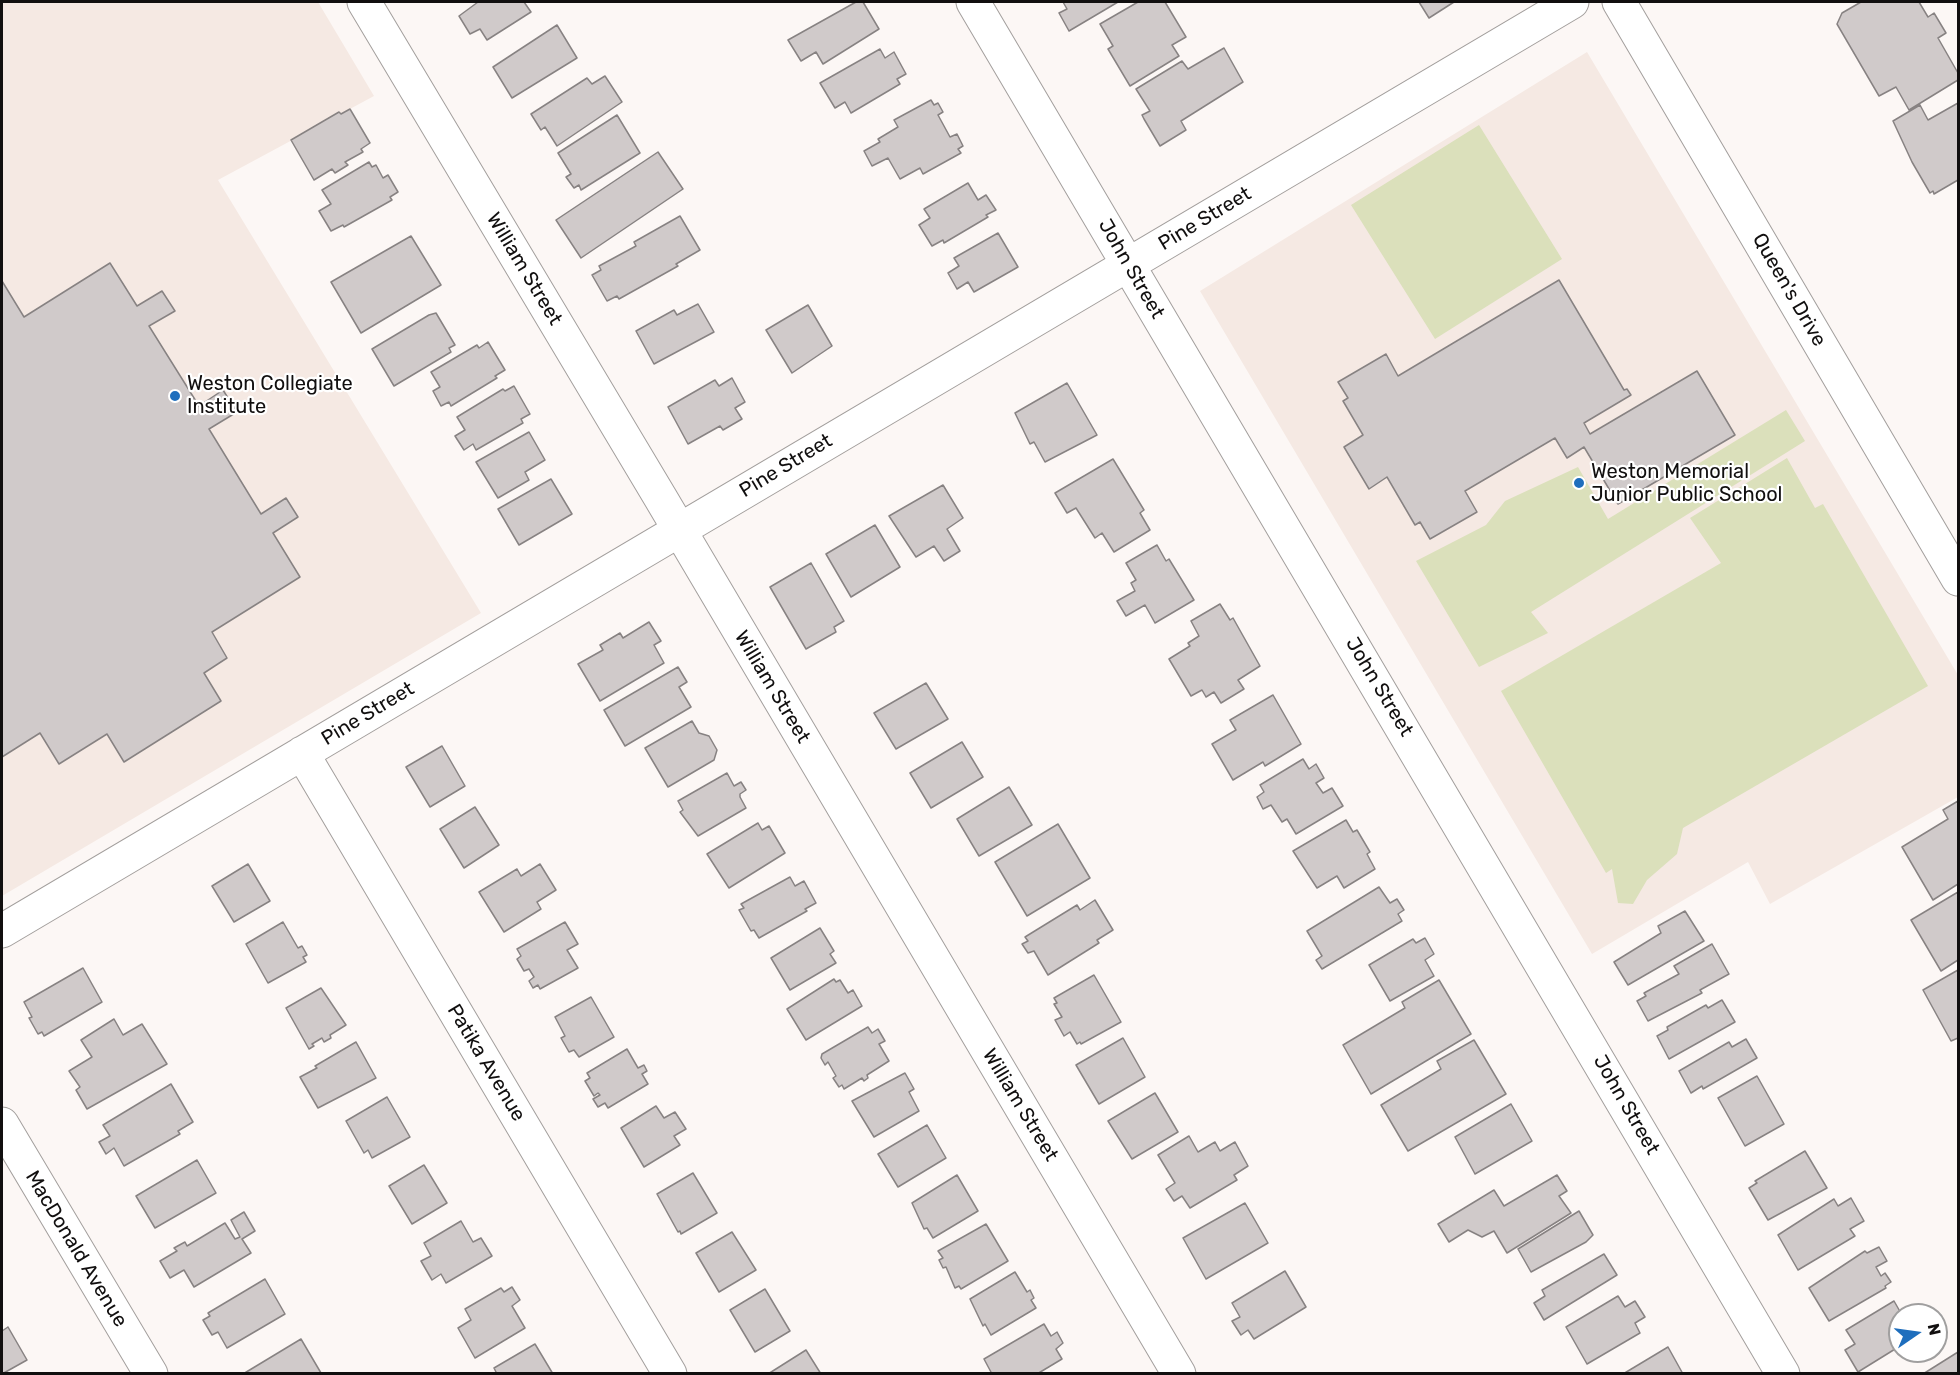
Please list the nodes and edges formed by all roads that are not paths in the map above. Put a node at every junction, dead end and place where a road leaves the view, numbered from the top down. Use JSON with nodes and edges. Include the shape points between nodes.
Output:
{"nodes":[{"id":1,"x":364,"y":2,"type":"edge"},
{"id":2,"x":973,"y":2,"type":"edge"},
{"id":3,"x":1572,"y":2,"type":"edge"},
{"id":4,"x":1619,"y":2,"type":"edge"},
{"id":5,"x":1129,"y":264,"type":"junction"},
{"id":6,"x":679,"y":530,"type":"junction"},
{"id":7,"x":1959,"y":579,"type":"edge"},
{"id":8,"x":302,"y":753,"type":"junction"},
{"id":9,"x":2,"y":931,"type":"edge"},
{"id":10,"x":2,"y":1124,"type":"edge"},
{"id":11,"x":151,"y":1374,"type":"edge"},
{"id":12,"x":670,"y":1374,"type":"edge"},
{"id":13,"x":1179,"y":1374,"type":"edge"},
{"id":14,"x":1783,"y":1374,"type":"edge"}],
"edges":[{"from":1,"to":6,"type":"street","name":"William Street"},
{"from":2,"to":5,"type":"street","name":"John Street"},
{"from":3,"to":5,"type":"street","name":"Pine Street"},
{"from":4,"to":7,"type":"street","name":"Queen's Drive"},
{"from":5,"to":6,"type":"street","name":"Pine Street"},
{"from":5,"to":14,"type":"street","name":"John Street"},
{"from":6,"to":8,"type":"street","name":"Pine Street"},
{"from":6,"to":13,"type":"street","name":"William Street"},
{"from":8,"to":9,"type":"street","name":"Pine Street"},
{"from":8,"to":12,"type":"street","name":"Patika Avenue"},
{"from":10,"to":11,"type":"street","name":"MacDonald Avenue"}]}
